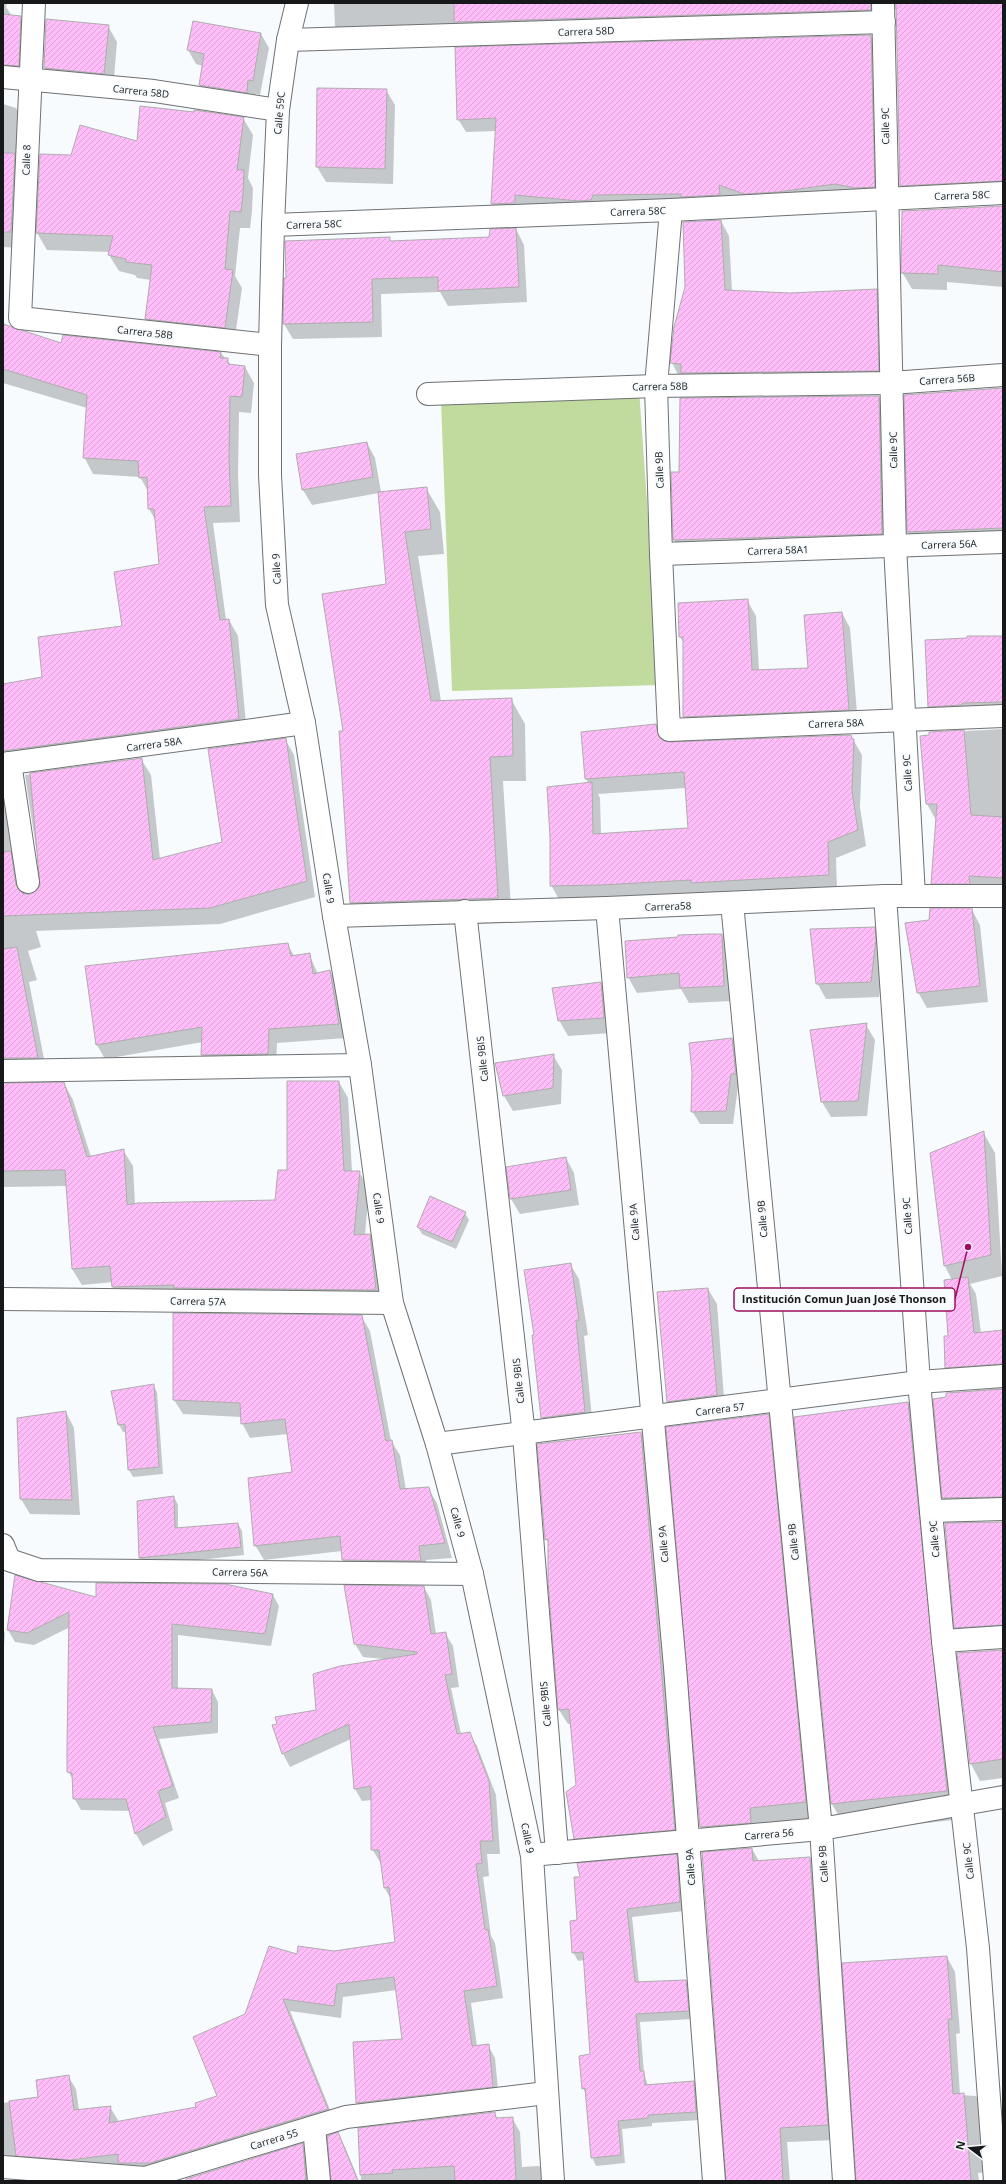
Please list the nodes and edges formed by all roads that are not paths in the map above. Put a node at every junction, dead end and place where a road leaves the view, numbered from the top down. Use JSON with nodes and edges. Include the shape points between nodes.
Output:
{"nodes":[{"id":1,"x":34,"y":3,"type":"edge"},
{"id":2,"x":297,"y":3,"type":"edge"},
{"id":3,"x":883,"y":13,"type":"edge"},
{"id":4,"x":288,"y":40,"type":"junction"},
{"id":5,"x":3,"y":77,"type":"edge"},
{"id":6,"x":30,"y":81,"type":"junction"},
{"id":7,"x":278,"y":110,"type":"junction"},
{"id":8,"x":1003,"y":193,"type":"edge"},
{"id":9,"x":886,"y":198,"type":"junction"},
{"id":10,"x":671,"y":210,"type":"junction"},
{"id":11,"x":273,"y":225,"type":"junction"},
{"id":12,"x":20,"y":318,"type":"joint"},
{"id":13,"x":270,"y":345,"type":"junction"},
{"id":14,"x":1003,"y":375,"type":"edge"},
{"id":15,"x":891,"y":383,"type":"junction"},
{"id":16,"x":656,"y":386,"type":"junction"},
{"id":17,"x":428,"y":394,"type":"dead end"},
{"id":18,"x":1003,"y":542,"type":"edge"},
{"id":19,"x":895,"y":546,"type":"junction"},
{"id":20,"x":661,"y":554,"type":"junction"},
{"id":21,"x":1003,"y":716,"type":"edge"},
{"id":22,"x":904,"y":720,"type":"junction"},
{"id":23,"x":304,"y":723,"type":"junction"},
{"id":24,"x":669,"y":730,"type":"joint"},
{"id":25,"x":7,"y":764,"type":"edge"},
{"id":26,"x":28,"y":882,"type":"dead end"},
{"id":27,"x":885,"y":896,"type":"junction"},
{"id":28,"x":914,"y":896,"type":"junction"},
{"id":29,"x":1003,"y":896,"type":"edge"},
{"id":30,"x":732,"y":903,"type":"junction"},
{"id":31,"x":607,"y":908,"type":"junction"},
{"id":32,"x":465,"y":911,"type":"junction"},
{"id":33,"x":334,"y":916,"type":"junction"},
{"id":34,"x":360,"y":1065,"type":"junction"},
{"id":35,"x":3,"y":1071,"type":"edge"},
{"id":36,"x":3,"y":1299,"type":"edge"},
{"id":37,"x":392,"y":1303,"type":"junction"},
{"id":38,"x":1003,"y":1376,"type":"edge"},
{"id":39,"x":919,"y":1382,"type":"junction"},
{"id":40,"x":779,"y":1402,"type":"junction"},
{"id":41,"x":652,"y":1418,"type":"junction"},
{"id":42,"x":524,"y":1435,"type":"junction"},
{"id":43,"x":437,"y":1444,"type":"junction"},
{"id":44,"x":1003,"y":1510,"type":"edge"},
{"id":45,"x":931,"y":1511,"type":"junction"},
{"id":46,"x":6,"y":1552,"type":"edge"},
{"id":47,"x":472,"y":1574,"type":"junction"},
{"id":48,"x":1003,"y":1637,"type":"edge"},
{"id":49,"x":943,"y":1641,"type":"junction"},
{"id":50,"x":1003,"y":1797,"type":"edge"},
{"id":51,"x":962,"y":1804,"type":"junction"},
{"id":52,"x":821,"y":1829,"type":"junction"},
{"id":53,"x":688,"y":1840,"type":"junction"},
{"id":54,"x":557,"y":1853,"type":"junction"},
{"id":55,"x":532,"y":1856,"type":"junction"},
{"id":56,"x":546,"y":2093,"type":"junction"},
{"id":57,"x":314,"y":2127,"type":"junction"},
{"id":58,"x":3,"y":2167,"type":"edge"},
{"id":59,"x":320,"y":2181,"type":"edge"},
{"id":60,"x":553,"y":2181,"type":"edge"},
{"id":61,"x":714,"y":2181,"type":"edge"},
{"id":62,"x":844,"y":2181,"type":"edge"},
{"id":63,"x":995,"y":2181,"type":"edge"}],
"edges":[{"from":1,"to":6,"type":"street","name":"Calle 8"},
{"from":2,"to":4,"type":"street","name":"Calle 59C"},
{"from":3,"to":4,"type":"street","name":"Carrera 58D"},
{"from":3,"to":9,"type":"street","name":"Calle 9C"},
{"from":4,"to":7,"type":"street","name":"Calle 59C"},
{"from":5,"to":6,"type":"street","name":"Carrera 58D"},
{"from":6,"to":7,"type":"street","name":"Carrera 58D","via":[[154,92]]},
{"from":6,"to":12,"type":"street","name":"Calle 8"},
{"from":7,"to":11,"type":"street","name":"Calle 59C"},
{"from":8,"to":9,"type":"street","name":"Carrera 58C"},
{"from":9,"to":10,"type":"street","name":"Carrera 58C"},
{"from":9,"to":15,"type":"street","name":"Calle 9C"},
{"from":10,"to":11,"type":"street","name":"Carrera 58C"},
{"from":10,"to":16,"type":"street","name":"Calle 9B"},
{"from":11,"to":13,"type":"street","name":"Calle 9"},
{"from":12,"to":13,"type":"street","name":"Carrera 58B"},
{"from":13,"to":23,"type":"street","name":"Calle 9","via":[[270,475],[278,604]]},
{"from":14,"to":15,"type":"street","name":"Carrera 56B"},
{"from":15,"to":16,"type":"street","name":"Carrera 58B"},
{"from":15,"to":19,"type":"street","name":"Calle 9C"},
{"from":16,"to":17,"type":"street","name":"Carrera 58B"},
{"from":16,"to":20,"type":"street","name":"Calle 9B"},
{"from":18,"to":19,"type":"street","name":"Carrera 56A"},
{"from":19,"to":20,"type":"street","name":"Carrera 58A1"},
{"from":19,"to":22,"type":"street","name":"Calle 9C"},
{"from":20,"to":24,"type":"street","name":"Calle 9B"},
{"from":21,"to":22,"type":"street","name":"Carrera 58A"},
{"from":22,"to":24,"type":"street","name":"Carrera 58A"},
{"from":22,"to":28,"type":"street","name":"Calle 9C"},
{"from":23,"to":25,"type":"street","name":"Carrera 58A"},
{"from":23,"to":33,"type":"street","name":"Calle 9"},
{"from":25,"to":26,"type":"street"},
{"from":27,"to":28,"type":"street","name":"Carrera58"},
{"from":27,"to":30,"type":"street","name":"Carrera58"},
{"from":27,"to":39,"type":"street","name":"Calle 9C"},
{"from":28,"to":29,"type":"street","name":"Carrera58"},
{"from":30,"to":31,"type":"street","name":"Carrera58"},
{"from":30,"to":40,"type":"street","name":"Calle 9B"},
{"from":31,"to":32,"type":"street","name":"Carrera58"},
{"from":31,"to":41,"type":"street","name":"Calle 9A"},
{"from":32,"to":33,"type":"street","name":"Carrera58"},
{"from":32,"to":42,"type":"street","name":"Calle 9BIS"},
{"from":33,"to":34,"type":"street","name":"Calle 9"},
{"from":34,"to":35,"type":"street"},
{"from":34,"to":37,"type":"street","name":"Calle 9"},
{"from":36,"to":37,"type":"street","name":"Carrera 57A"},
{"from":37,"to":43,"type":"street","name":"Calle 9"},
{"from":38,"to":39,"type":"street","name":"Carrera 57"},
{"from":39,"to":40,"type":"street","name":"Carrera 57"},
{"from":39,"to":45,"type":"street","name":"Calle 9C"},
{"from":40,"to":41,"type":"street","name":"Carrera 57"},
{"from":40,"to":52,"type":"street","name":"Calle 9B"},
{"from":41,"to":42,"type":"street","name":"Carrera 57"},
{"from":41,"to":53,"type":"street","name":"Calle 9A"},
{"from":42,"to":43,"type":"street","name":"Carrera 57"},
{"from":42,"to":54,"type":"street","name":"Calle 9BIS"},
{"from":43,"to":47,"type":"street","name":"Calle 9"},
{"from":44,"to":45,"type":"street"},
{"from":45,"to":49,"type":"street","name":"Calle 9C"},
{"from":46,"to":47,"type":"street","name":"Carrera 56A","via":[[39,1570]]},
{"from":47,"to":55,"type":"street","name":"Calle 9"},
{"from":48,"to":49,"type":"street"},
{"from":49,"to":51,"type":"street","name":"Calle 9C"},
{"from":50,"to":51,"type":"street","name":"Carrera 56"},
{"from":51,"to":52,"type":"street","name":"Carrera 56"},
{"from":51,"to":63,"type":"street","name":"Calle 9C","via":[[978,1948]]},
{"from":52,"to":53,"type":"street","name":"Carrera 56"},
{"from":52,"to":62,"type":"street","name":"Calle 9B"},
{"from":53,"to":54,"type":"street","name":"Carrera 56"},
{"from":53,"to":61,"type":"street","name":"Calle 9A"},
{"from":54,"to":55,"type":"street","name":"Carrera 56"},
{"from":55,"to":56,"type":"street","name":"Calle 9"},
{"from":56,"to":57,"type":"street","name":"Carrera 55","via":[[346,2118]]},
{"from":56,"to":60,"type":"street","name":"Calle 9"},
{"from":57,"to":58,"type":"street","name":"Carrera 55","via":[[146,2178]]},
{"from":57,"to":59,"type":"street"}]}
